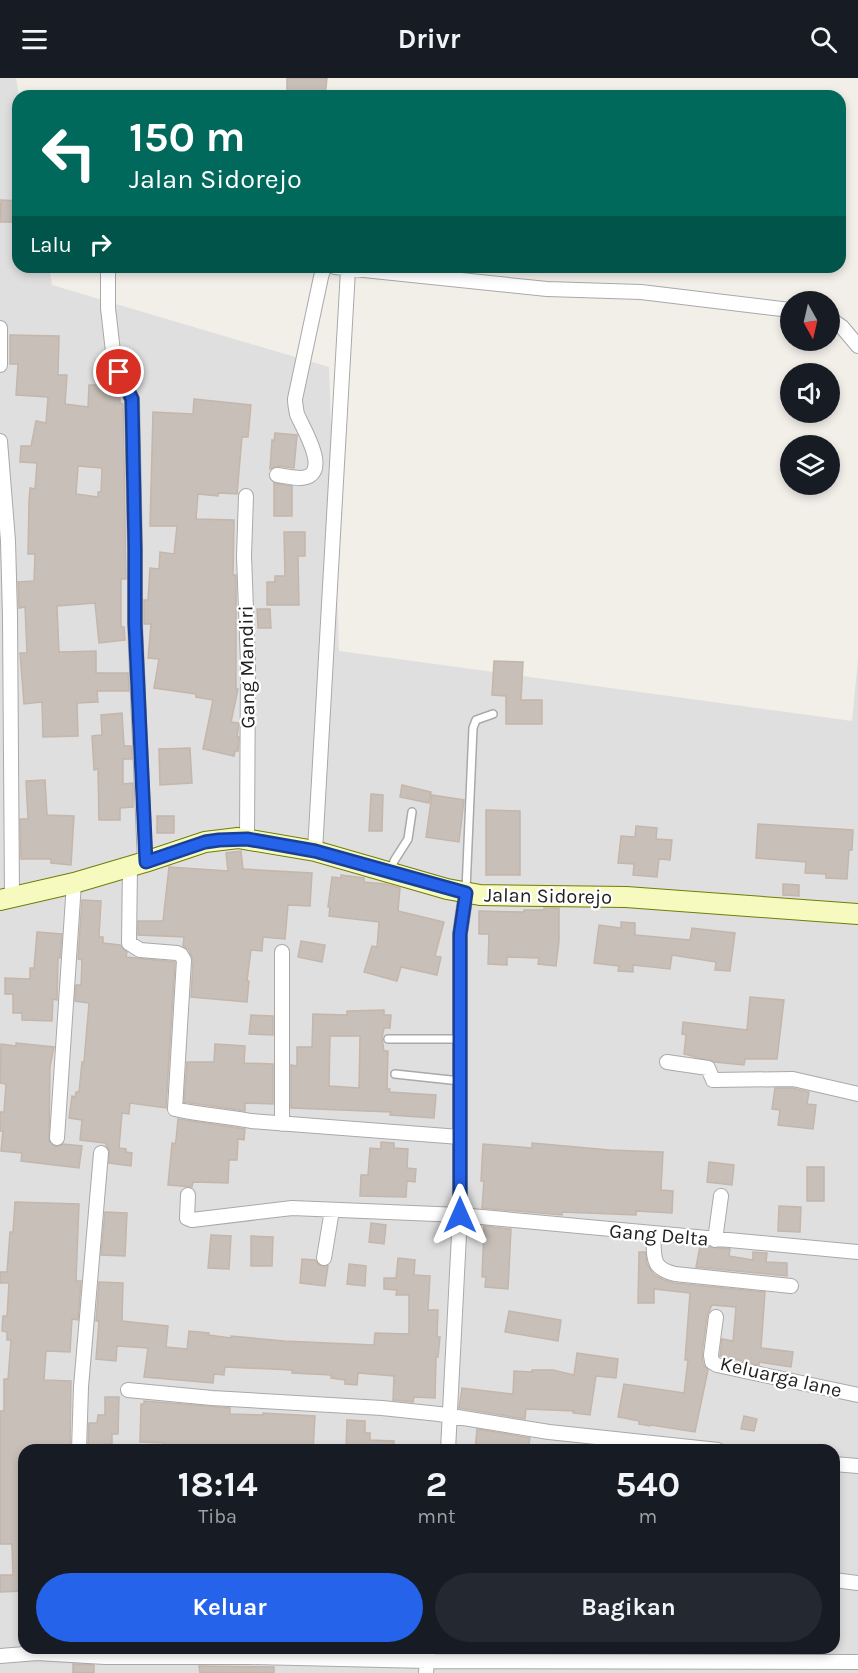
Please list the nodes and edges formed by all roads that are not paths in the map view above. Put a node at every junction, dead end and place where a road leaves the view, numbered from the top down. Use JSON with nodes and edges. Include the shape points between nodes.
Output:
{"nodes":[{"id":1,"x":108,"y":273,"type":"edge"},
{"id":2,"x":322,"y":273,"type":"edge"},
{"id":3,"x":341,"y":273,"type":"edge"},
{"id":4,"x":390,"y":273,"type":"edge"},
{"id":5,"x":780,"y":309,"type":"edge"},
{"id":6,"x":840,"y":326,"type":"edge"},
{"id":7,"x":0,"y":328,"type":"edge"},
{"id":8,"x":858,"y":346,"type":"edge"},
{"id":9,"x":0,"y":365,"type":"edge"},
{"id":10,"x":0,"y":441,"type":"edge"},
{"id":11,"x":277,"y":475,"type":"dead end"},
{"id":12,"x":246,"y":496,"type":"dead end"},
{"id":13,"x":493,"y":714,"type":"dead end"},
{"id":14,"x":412,"y":812,"type":"dead end"},
{"id":15,"x":247,"y":839,"type":"junction"},
{"id":16,"x":315,"y":851,"type":"junction"},
{"id":17,"x":138,"y":864,"type":"junction"},
{"id":18,"x":390,"y":873,"type":"junction"},
{"id":19,"x":74,"y":883,"type":"junction"},
{"id":20,"x":466,"y":893,"type":"junction"},
{"id":21,"x":6,"y":898,"type":"edge"},
{"id":22,"x":858,"y":914,"type":"edge"},
{"id":23,"x":282,"y":952,"type":"dead end"},
{"id":24,"x":388,"y":1039,"type":"dead end"},
{"id":25,"x":461,"y":1039,"type":"junction"},
{"id":26,"x":667,"y":1062,"type":"dead end"},
{"id":27,"x":394,"y":1074,"type":"dead end"},
{"id":28,"x":460,"y":1081,"type":"junction"},
{"id":29,"x":858,"y":1094,"type":"edge"},
{"id":30,"x":282,"y":1124,"type":"junction"},
{"id":31,"x":460,"y":1137,"type":"junction"},
{"id":32,"x":57,"y":1138,"type":"dead end"},
{"id":33,"x":101,"y":1153,"type":"dead end"},
{"id":34,"x":188,"y":1195,"type":"dead end"},
{"id":35,"x":721,"y":1196,"type":"dead end"},
{"id":36,"x":332,"y":1210,"type":"junction"},
{"id":37,"x":460,"y":1215,"type":"junction"},
{"id":38,"x":652,"y":1234,"type":"junction"},
{"id":39,"x":716,"y":1240,"type":"junction"},
{"id":40,"x":858,"y":1252,"type":"edge"},
{"id":41,"x":324,"y":1258,"type":"dead end"},
{"id":42,"x":791,"y":1286,"type":"dead end"},
{"id":43,"x":717,"y":1317,"type":"dead end"},
{"id":44,"x":128,"y":1390,"type":"dead end"},
{"id":45,"x":858,"y":1395,"type":"edge"},
{"id":46,"x":450,"y":1418,"type":"junction"},
{"id":47,"x":79,"y":1444,"type":"edge"},
{"id":48,"x":448,"y":1444,"type":"edge"},
{"id":49,"x":662,"y":1444,"type":"edge"},
{"id":50,"x":840,"y":1464,"type":"edge"},
{"id":51,"x":858,"y":1466,"type":"edge"},
{"id":52,"x":840,"y":1581,"type":"edge"},
{"id":53,"x":858,"y":1583,"type":"edge"},
{"id":54,"x":25,"y":1654,"type":"edge"},
{"id":55,"x":83,"y":1654,"type":"edge"},
{"id":56,"x":568,"y":1655,"type":"edge"},
{"id":57,"x":654,"y":1655,"type":"edge"},
{"id":58,"x":0,"y":1656,"type":"edge"},
{"id":59,"x":427,"y":1661,"type":"edge"},
{"id":60,"x":858,"y":1662,"type":"edge"}],
"edges":[{"from":1,"to":17,"type":"street","via":[[113,352],[132,399]]},
{"from":2,"to":11,"type":"street","via":[[295,399],[297,413],[312,441],[314,469],[303,478]]},
{"from":3,"to":16,"type":"street"},
{"from":4,"to":5,"type":"street","via":[[547,289],[641,292]]},
{"from":6,"to":8,"type":"street"},
{"from":7,"to":9,"type":"street"},
{"from":10,"to":21,"type":"street","via":[[10,616]]},
{"from":12,"to":15,"type":"street","name":"Gang Mandiri"},
{"from":13,"to":20,"type":"lane","via":[[476,720],[473,728]]},
{"from":14,"to":18,"type":"lane","via":[[408,839]]},
{"from":15,"to":16,"type":"street","name":"Jalan Sidorejo"},
{"from":15,"to":17,"type":"street","name":"Jalan Sidorejo","via":[[205,842]]},
{"from":16,"to":18,"type":"street","name":"Jalan Sidorejo"},
{"from":17,"to":19,"type":"street","name":"Jalan Sidorejo"},
{"from":17,"to":30,"type":"street","via":[[129,943],[140,950],[177,953],[184,960],[175,1109]]},
{"from":18,"to":20,"type":"street","name":"Jalan Sidorejo"},
{"from":19,"to":21,"type":"street","name":"Jalan Sidorejo"},
{"from":19,"to":32,"type":"street"},
{"from":20,"to":22,"type":"street","name":"Jalan Sidorejo","via":[[626,897]]},
{"from":20,"to":25,"type":"street","via":[[460,934]]},
{"from":23,"to":30,"type":"street"},
{"from":24,"to":25,"type":"lane"},
{"from":25,"to":28,"type":"street"},
{"from":26,"to":29,"type":"street","via":[[708,1068],[713,1080],[794,1079]]},
{"from":27,"to":28,"type":"lane"},
{"from":28,"to":31,"type":"street"},
{"from":30,"to":31,"type":"street"},
{"from":31,"to":37,"type":"street"},
{"from":33,"to":47,"type":"street"},
{"from":34,"to":36,"type":"street","name":"Gang Delta","via":[[187,1218],[192,1220],[292,1208]]},
{"from":35,"to":39,"type":"street"},
{"from":36,"to":37,"type":"street","name":"Gang Delta"},
{"from":36,"to":41,"type":"street"},
{"from":37,"to":38,"type":"street","name":"Gang Delta"},
{"from":37,"to":46,"type":"street"},
{"from":38,"to":39,"type":"street","name":"Gang Delta"},
{"from":38,"to":42,"type":"street","via":[[657,1267],[662,1271]]},
{"from":39,"to":40,"type":"street","name":"Gang Delta"},
{"from":43,"to":45,"type":"street","name":"Keluarga lane","via":[[711,1355],[717,1365]]},
{"from":44,"to":46,"type":"street","via":[[382,1408]]},
{"from":46,"to":48,"type":"street"},
{"from":46,"to":49,"type":"street"},
{"from":50,"to":51,"type":"street"},
{"from":52,"to":53,"type":"street"},
{"from":54,"to":58,"type":"street"},
{"from":55,"to":59,"type":"street"},
{"from":56,"to":57,"type":"street"},
{"from":56,"to":59,"type":"street"},
{"from":57,"to":60,"type":"street"}]}
